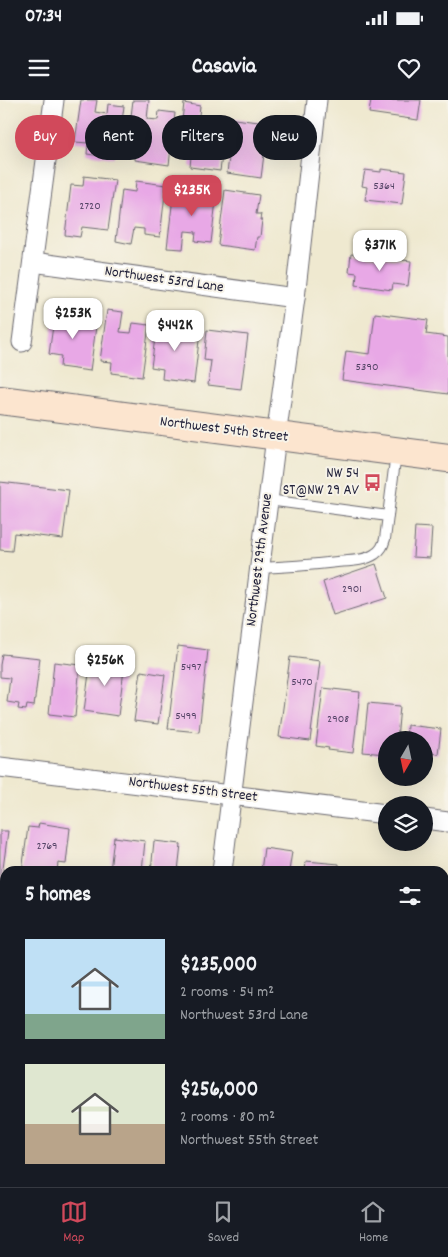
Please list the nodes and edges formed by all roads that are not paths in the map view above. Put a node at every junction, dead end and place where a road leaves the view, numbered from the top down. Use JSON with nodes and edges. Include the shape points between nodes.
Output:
{"nodes":[{"id":1,"x":54,"y":100,"type":"edge"},
{"id":2,"x":317,"y":100,"type":"edge"},
{"id":3,"x":33,"y":262,"type":"junction"},
{"id":4,"x":295,"y":298,"type":"junction"},
{"id":5,"x":22,"y":342,"type":"dead end"},
{"id":6,"x":0,"y":400,"type":"edge"},
{"id":7,"x":276,"y":436,"type":"junction"},
{"id":8,"x":396,"y":452,"type":"junction"},
{"id":9,"x":448,"y":458,"type":"edge"},
{"id":10,"x":268,"y":500,"type":"junction"},
{"id":11,"x":388,"y":516,"type":"junction"},
{"id":12,"x":259,"y":568,"type":"junction"},
{"id":13,"x":0,"y":767,"type":"edge"},
{"id":14,"x":231,"y":795,"type":"junction"},
{"id":15,"x":378,"y":813,"type":"edge"},
{"id":16,"x":433,"y":820,"type":"edge"},
{"id":17,"x":448,"y":822,"type":"edge"},
{"id":18,"x":223,"y":866,"type":"edge"}],
"edges":[{"from":1,"to":3,"type":"street"},
{"from":2,"to":4,"type":"street","name":"Northwest 29th Avenue"},
{"from":3,"to":4,"type":"street","name":"Northwest 53rd Lane"},
{"from":3,"to":5,"type":"street"},
{"from":4,"to":7,"type":"street","name":"Northwest 29th Avenue"},
{"from":6,"to":7,"type":"main road","name":"Northwest 54th Street"},
{"from":7,"to":8,"type":"main road","name":"Northwest 54th Street"},
{"from":7,"to":10,"type":"street","name":"Northwest 29th Avenue"},
{"from":8,"to":9,"type":"main road","name":"Northwest 54th Street"},
{"from":8,"to":11,"type":"lane"},
{"from":10,"to":11,"type":"lane"},
{"from":10,"to":12,"type":"street","name":"Northwest 29th Avenue"},
{"from":11,"to":12,"type":"lane","via":[[382,548],[367,558]]},
{"from":12,"to":14,"type":"street","name":"Northwest 29th Avenue"},
{"from":13,"to":14,"type":"street","name":"Northwest 55th Street"},
{"from":14,"to":15,"type":"street","name":"Northwest 55th Street"},
{"from":14,"to":18,"type":"street","name":"Northwest 29th Avenue"},
{"from":16,"to":17,"type":"street"}]}
